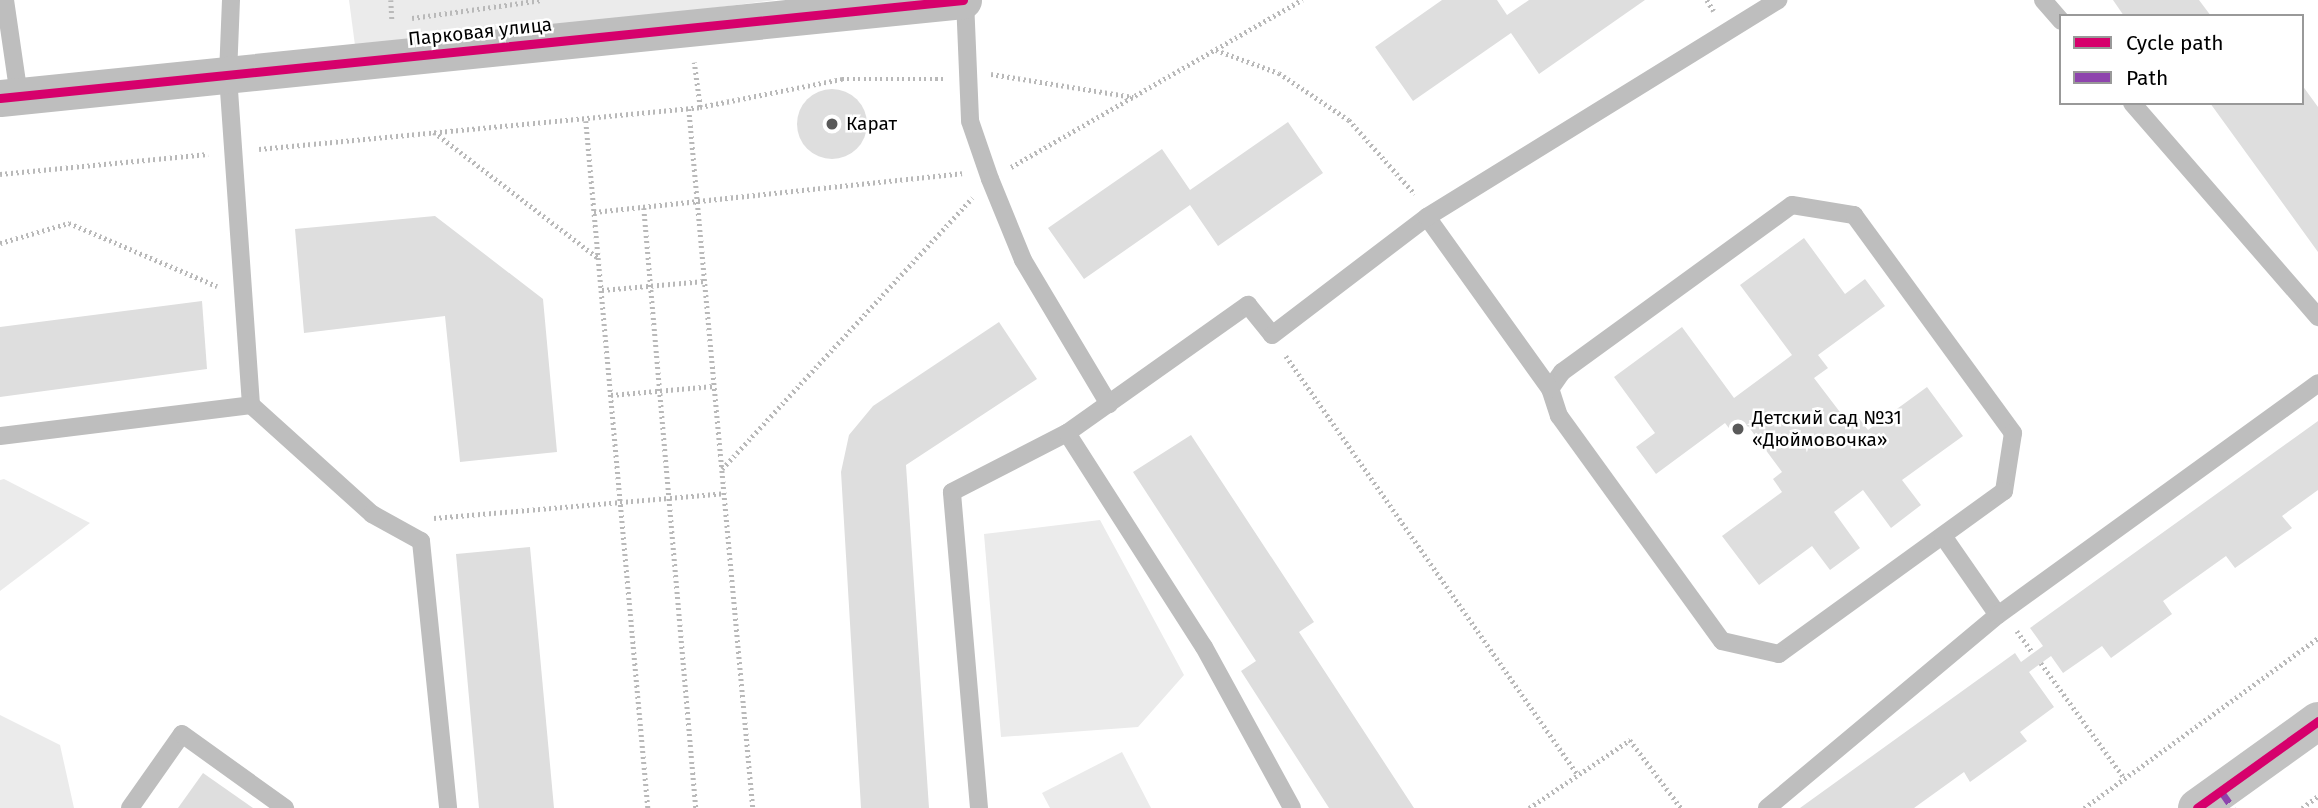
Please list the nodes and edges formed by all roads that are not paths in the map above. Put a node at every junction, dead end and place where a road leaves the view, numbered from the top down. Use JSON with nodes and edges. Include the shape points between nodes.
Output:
{"nodes":[{"id":1,"x":5,"y":0,"type":"edge"},
{"id":2,"x":232,"y":0,"type":"edge"},
{"id":3,"x":964,"y":0,"type":"edge"},
{"id":4,"x":1778,"y":0,"type":"edge"},
{"id":5,"x":2043,"y":0,"type":"edge"},
{"id":6,"x":2059,"y":19,"type":"edge"},
{"id":7,"x":228,"y":76,"type":"junction"},
{"id":8,"x":10,"y":97,"type":"edge"},
{"id":9,"x":2134,"y":105,"type":"edge"},
{"id":10,"x":1427,"y":217,"type":"junction"},
{"id":11,"x":2318,"y":317,"type":"edge"},
{"id":12,"x":2318,"y":383,"type":"edge"},
{"id":13,"x":1550,"y":389,"type":"junction"},
{"id":14,"x":1109,"y":404,"type":"junction"},
{"id":15,"x":251,"y":405,"type":"junction"},
{"id":16,"x":1067,"y":433,"type":"junction"},
{"id":17,"x":0,"y":436,"type":"edge"},
{"id":18,"x":1943,"y":536,"type":"junction"},
{"id":19,"x":1997,"y":615,"type":"junction"},
{"id":20,"x":2318,"y":721,"type":"edge"},
{"id":21,"x":2217,"y":802,"type":"edge"},
{"id":22,"x":130,"y":808,"type":"edge"},
{"id":23,"x":285,"y":808,"type":"edge"},
{"id":24,"x":448,"y":808,"type":"edge"},
{"id":25,"x":979,"y":808,"type":"edge"},
{"id":26,"x":1292,"y":808,"type":"edge"},
{"id":27,"x":1768,"y":808,"type":"edge"}],
"edges":[{"from":1,"to":8,"type":"lane"},
{"from":2,"to":7,"type":"lane"},
{"from":3,"to":7,"type":"street","name":"Парковая улица"},
{"from":3,"to":14,"type":"lane","via":[[970,121],[990,179],[1023,260]]},
{"from":4,"to":10,"type":"lane"},
{"from":5,"to":6,"type":"lane"},
{"from":7,"to":8,"type":"street","name":"Парковая улица"},
{"from":7,"to":15,"type":"lane"},
{"from":9,"to":11,"type":"lane"},
{"from":10,"to":13,"type":"lane"},
{"from":10,"to":14,"type":"lane","via":[[1272,335],[1248,305]]},
{"from":12,"to":19,"type":"lane"},
{"from":13,"to":18,"type":"lane","via":[[1559,416],[1722,641],[1779,654]]},
{"from":13,"to":18,"type":"lane","via":[[1562,372],[1793,205],[1854,215],[2013,433],[2004,491]]},
{"from":14,"to":16,"type":"lane"},
{"from":15,"to":17,"type":"lane"},
{"from":15,"to":24,"type":"lane","via":[[372,514],[421,541]]},
{"from":16,"to":25,"type":"lane","via":[[952,492]]},
{"from":16,"to":26,"type":"lane","via":[[1204,647]]},
{"from":18,"to":19,"type":"lane"},
{"from":19,"to":27,"type":"lane"},
{"from":20,"to":21,"type":"street"},
{"from":22,"to":23,"type":"lane","via":[[182,734]]}]}
